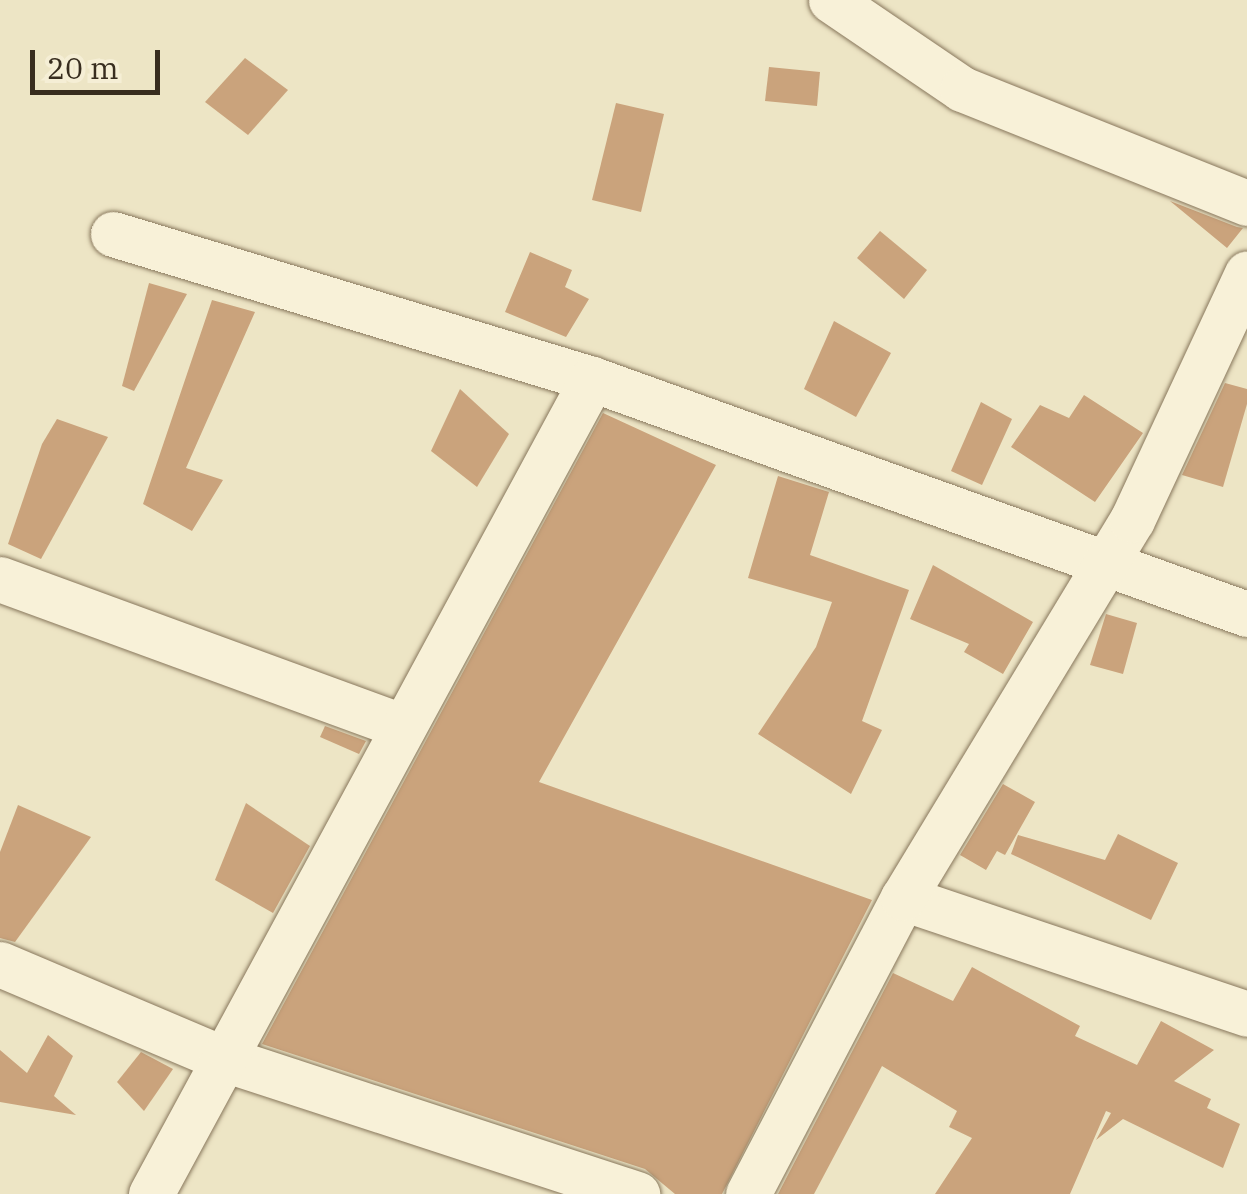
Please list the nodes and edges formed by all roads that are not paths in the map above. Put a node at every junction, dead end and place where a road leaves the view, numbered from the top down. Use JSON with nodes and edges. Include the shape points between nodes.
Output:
{"nodes":[{"id":1,"x":831,"y":0,"type":"edge"},
{"id":2,"x":1247,"y":202,"type":"edge"},
{"id":3,"x":113,"y":234,"type":"dead end"},
{"id":4,"x":1247,"y":273,"type":"edge"},
{"id":5,"x":592,"y":379,"type":"junction"},
{"id":6,"x":1100,"y":566,"type":"junction"},
{"id":7,"x":0,"y":579,"type":"edge"},
{"id":8,"x":1247,"y":614,"type":"edge"},
{"id":9,"x":402,"y":726,"type":"junction"},
{"id":10,"x":903,"y":898,"type":"junction"},
{"id":11,"x":0,"y":964,"type":"edge"},
{"id":12,"x":1247,"y":1014,"type":"edge"},
{"id":13,"x":221,"y":1058,"type":"junction"},
{"id":14,"x":151,"y":1194,"type":"edge"},
{"id":15,"x":637,"y":1194,"type":"edge"},
{"id":16,"x":748,"y":1194,"type":"edge"}],
"edges":[{"from":1,"to":2,"type":"street","via":[[962,89]]},
{"from":3,"to":5,"type":"street"},
{"from":4,"to":6,"type":"street","via":[[1132,520]]},
{"from":5,"to":6,"type":"street"},
{"from":5,"to":9,"type":"street"},
{"from":6,"to":8,"type":"street"},
{"from":6,"to":10,"type":"street"},
{"from":7,"to":9,"type":"street"},
{"from":9,"to":13,"type":"street"},
{"from":10,"to":12,"type":"street"},
{"from":10,"to":16,"type":"street"},
{"from":11,"to":13,"type":"street"},
{"from":13,"to":14,"type":"street"},
{"from":13,"to":15,"type":"street"}]}
